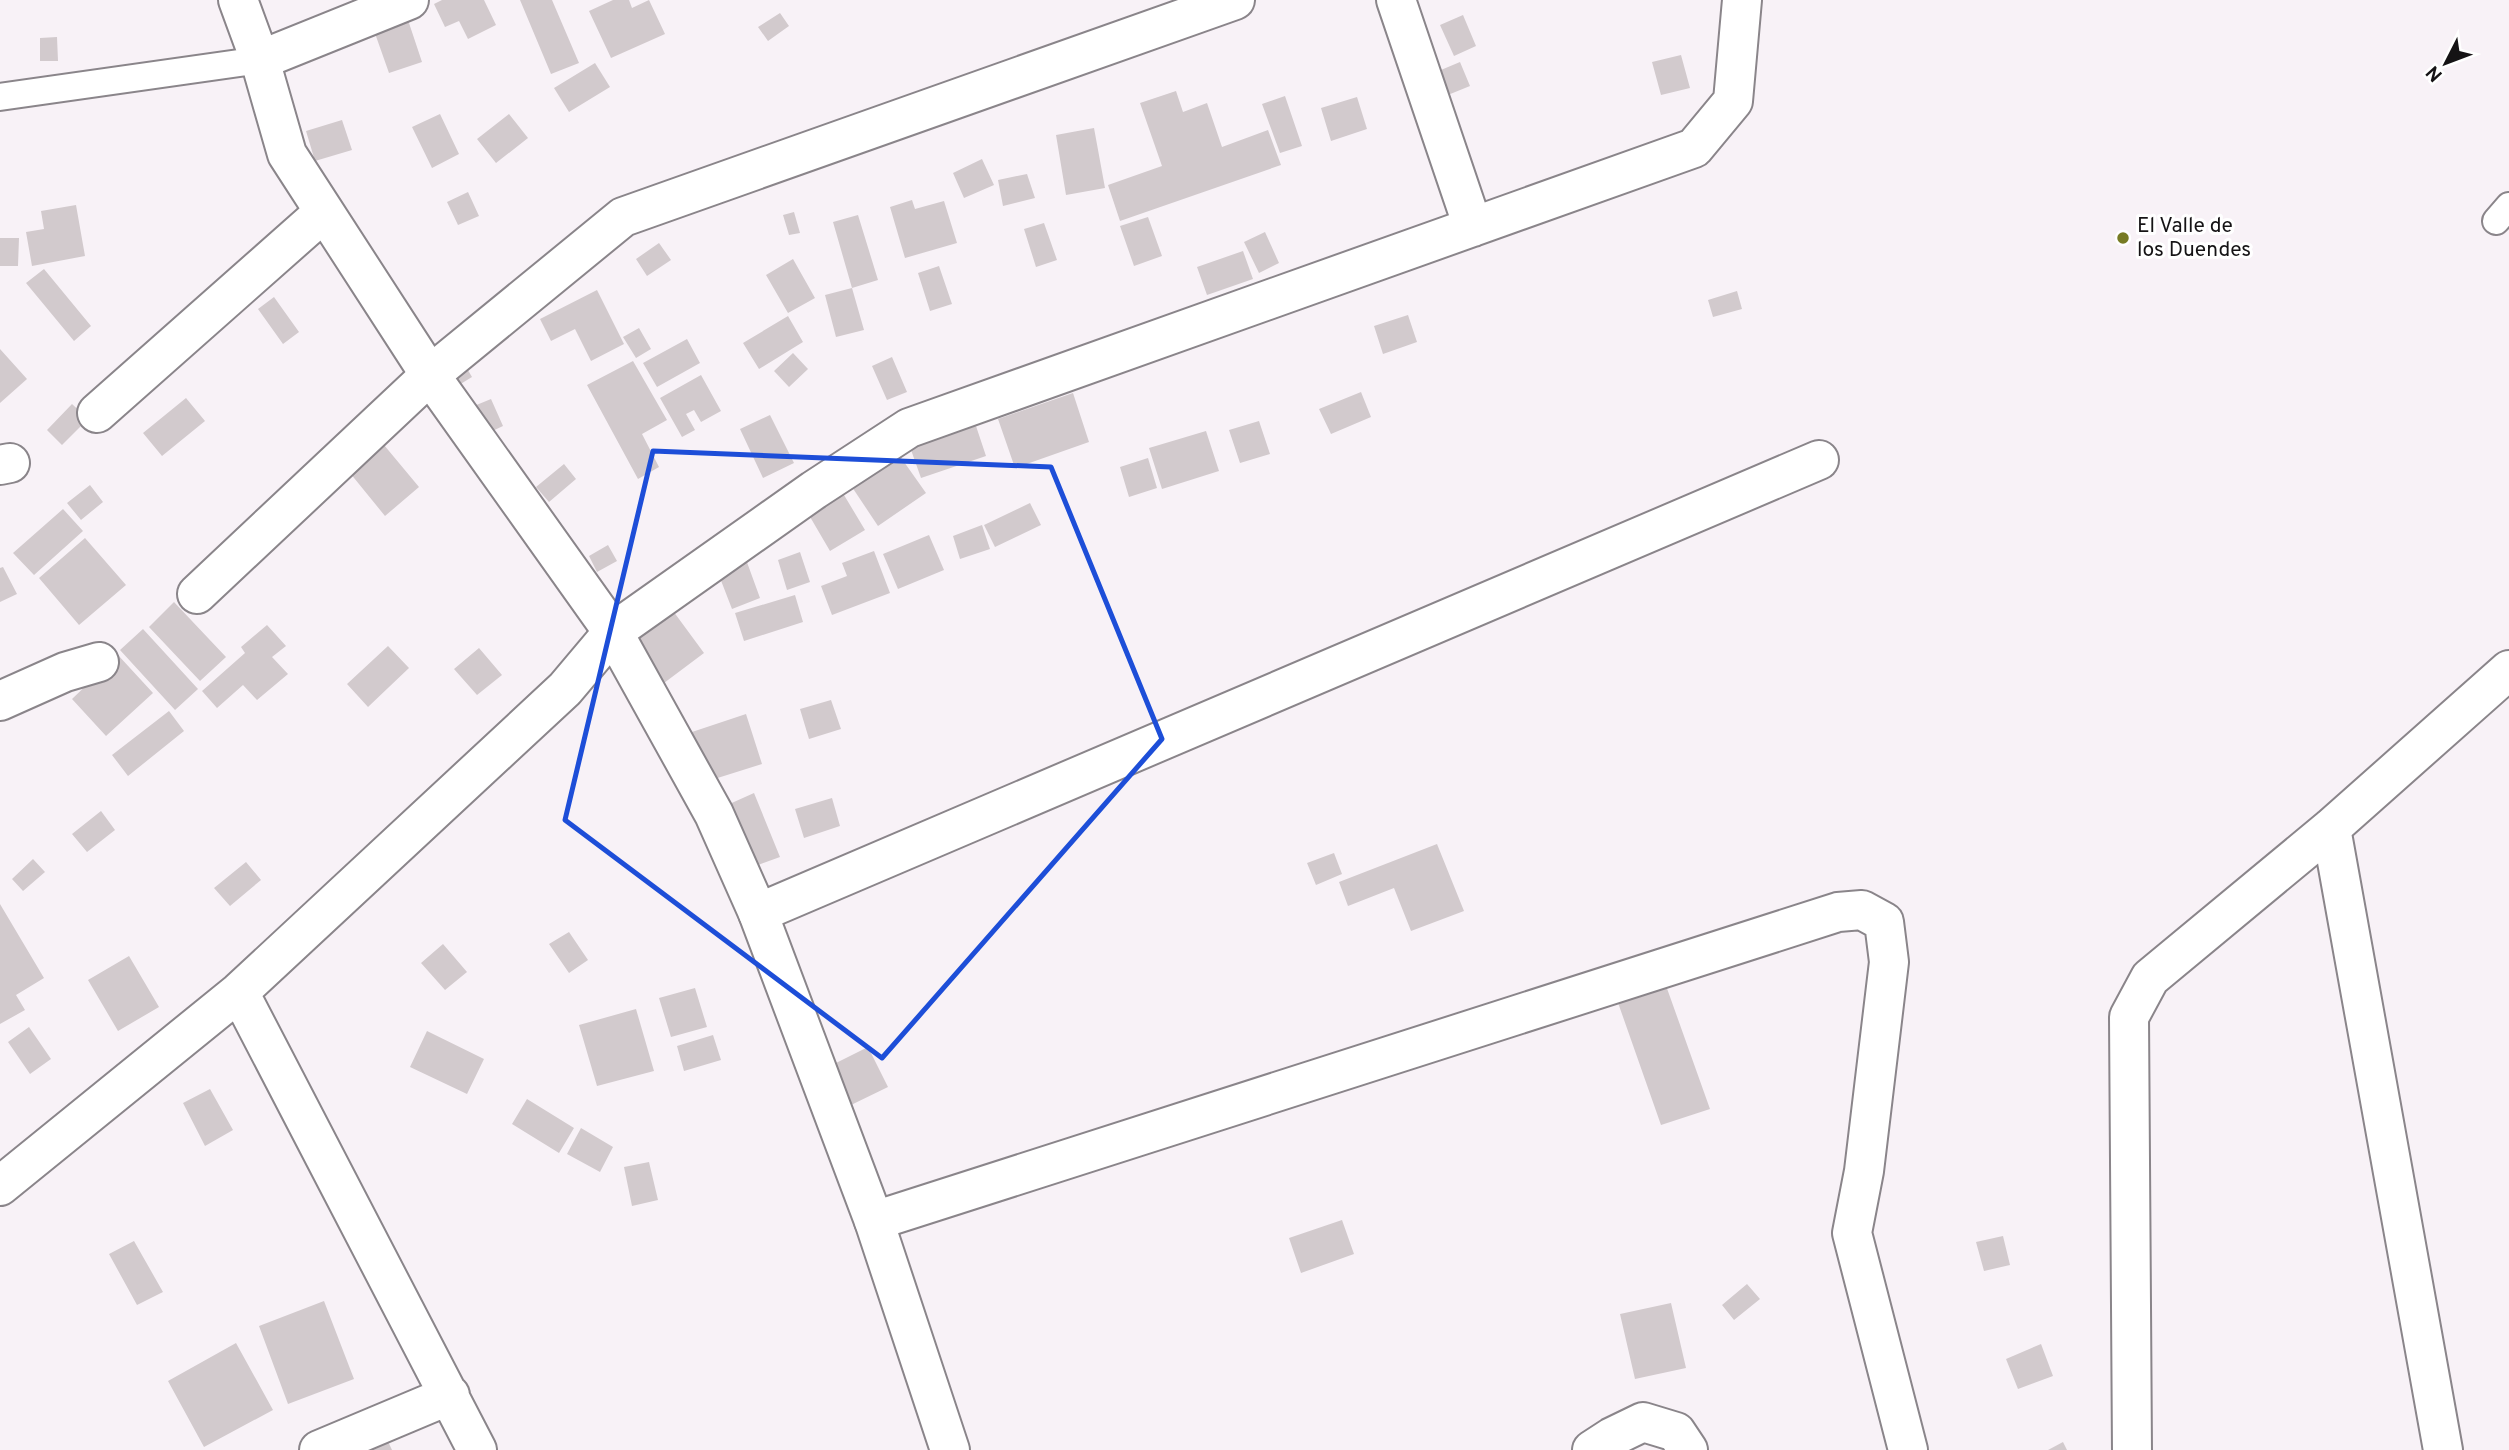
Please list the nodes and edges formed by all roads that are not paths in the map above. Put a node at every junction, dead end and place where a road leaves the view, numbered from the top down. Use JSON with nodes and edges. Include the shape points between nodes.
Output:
{"nodes":[{"id":1,"x":238,"y":0,"type":"edge"},
{"id":2,"x":409,"y":0,"type":"edge"},
{"id":3,"x":1235,"y":0,"type":"edge"},
{"id":4,"x":1396,"y":0,"type":"edge"},
{"id":5,"x":1742,"y":0,"type":"edge"},
{"id":6,"x":260,"y":60,"type":"junction"},
{"id":7,"x":0,"y":97,"type":"edge"},
{"id":8,"x":323,"y":213,"type":"junction"},
{"id":9,"x":1474,"y":227,"type":"junction"},
{"id":10,"x":430,"y":375,"type":"junction"},
{"id":11,"x":97,"y":413,"type":"dead end"},
{"id":12,"x":1819,"y":460,"type":"dead end"},
{"id":13,"x":197,"y":594,"type":"dead end"},
{"id":14,"x":613,"y":632,"type":"junction"},
{"id":15,"x":99,"y":662,"type":"dead end"},
{"id":16,"x":2509,"y":670,"type":"edge"},
{"id":17,"x":0,"y":701,"type":"edge"},
{"id":18,"x":2331,"y":828,"type":"junction"},
{"id":19,"x":758,"y":913,"type":"junction"},
{"id":20,"x":239,"y":992,"type":"junction"},
{"id":21,"x":0,"y":1186,"type":"edge"},
{"id":22,"x":874,"y":1220,"type":"junction"},
{"id":23,"x":450,"y":1395,"type":"junction"},
{"id":24,"x":319,"y":1450,"type":"edge"},
{"id":25,"x":477,"y":1450,"type":"edge"},
{"id":26,"x":950,"y":1450,"type":"edge"},
{"id":27,"x":1592,"y":1450,"type":"edge"},
{"id":28,"x":1688,"y":1450,"type":"edge"},
{"id":29,"x":1908,"y":1450,"type":"edge"},
{"id":30,"x":2132,"y":1450,"type":"edge"},
{"id":31,"x":2443,"y":1450,"type":"edge"}],
"edges":[{"from":1,"to":6,"type":"street"},
{"from":2,"to":6,"type":"street"},
{"from":3,"to":10,"type":"street","via":[[623,218]]},
{"from":4,"to":9,"type":"street"},
{"from":5,"to":9,"type":"street","via":[[1733,101],[1694,148]]},
{"from":6,"to":7,"type":"lane"},
{"from":6,"to":8,"type":"street","via":[[287,154]]},
{"from":8,"to":10,"type":"street"},
{"from":8,"to":11,"type":"street"},
{"from":9,"to":14,"type":"street","via":[[909,428]]},
{"from":10,"to":13,"type":"street"},
{"from":10,"to":14,"type":"street"},
{"from":12,"to":19,"type":"street"},
{"from":14,"to":19,"type":"street","via":[[714,814]]},
{"from":14,"to":20,"type":"street","via":[[565,689]]},
{"from":15,"to":17,"type":"street"},
{"from":16,"to":18,"type":"street"},
{"from":18,"to":30,"type":"street","via":[[2150,978],[2129,1017]]},
{"from":18,"to":31,"type":"street"},
{"from":19,"to":22,"type":"street"},
{"from":20,"to":21,"type":"street"},
{"from":20,"to":23,"type":"street"},
{"from":22,"to":26,"type":"street"},
{"from":22,"to":29,"type":"street","via":[[1838,912],[1862,910],[1884,922],[1889,962],[1864,1171],[1852,1233]]},
{"from":23,"to":24,"type":"street"},
{"from":23,"to":25,"type":"street"},
{"from":27,"to":28,"type":"street","via":[[1643,1422],[1676,1432]]}]}
